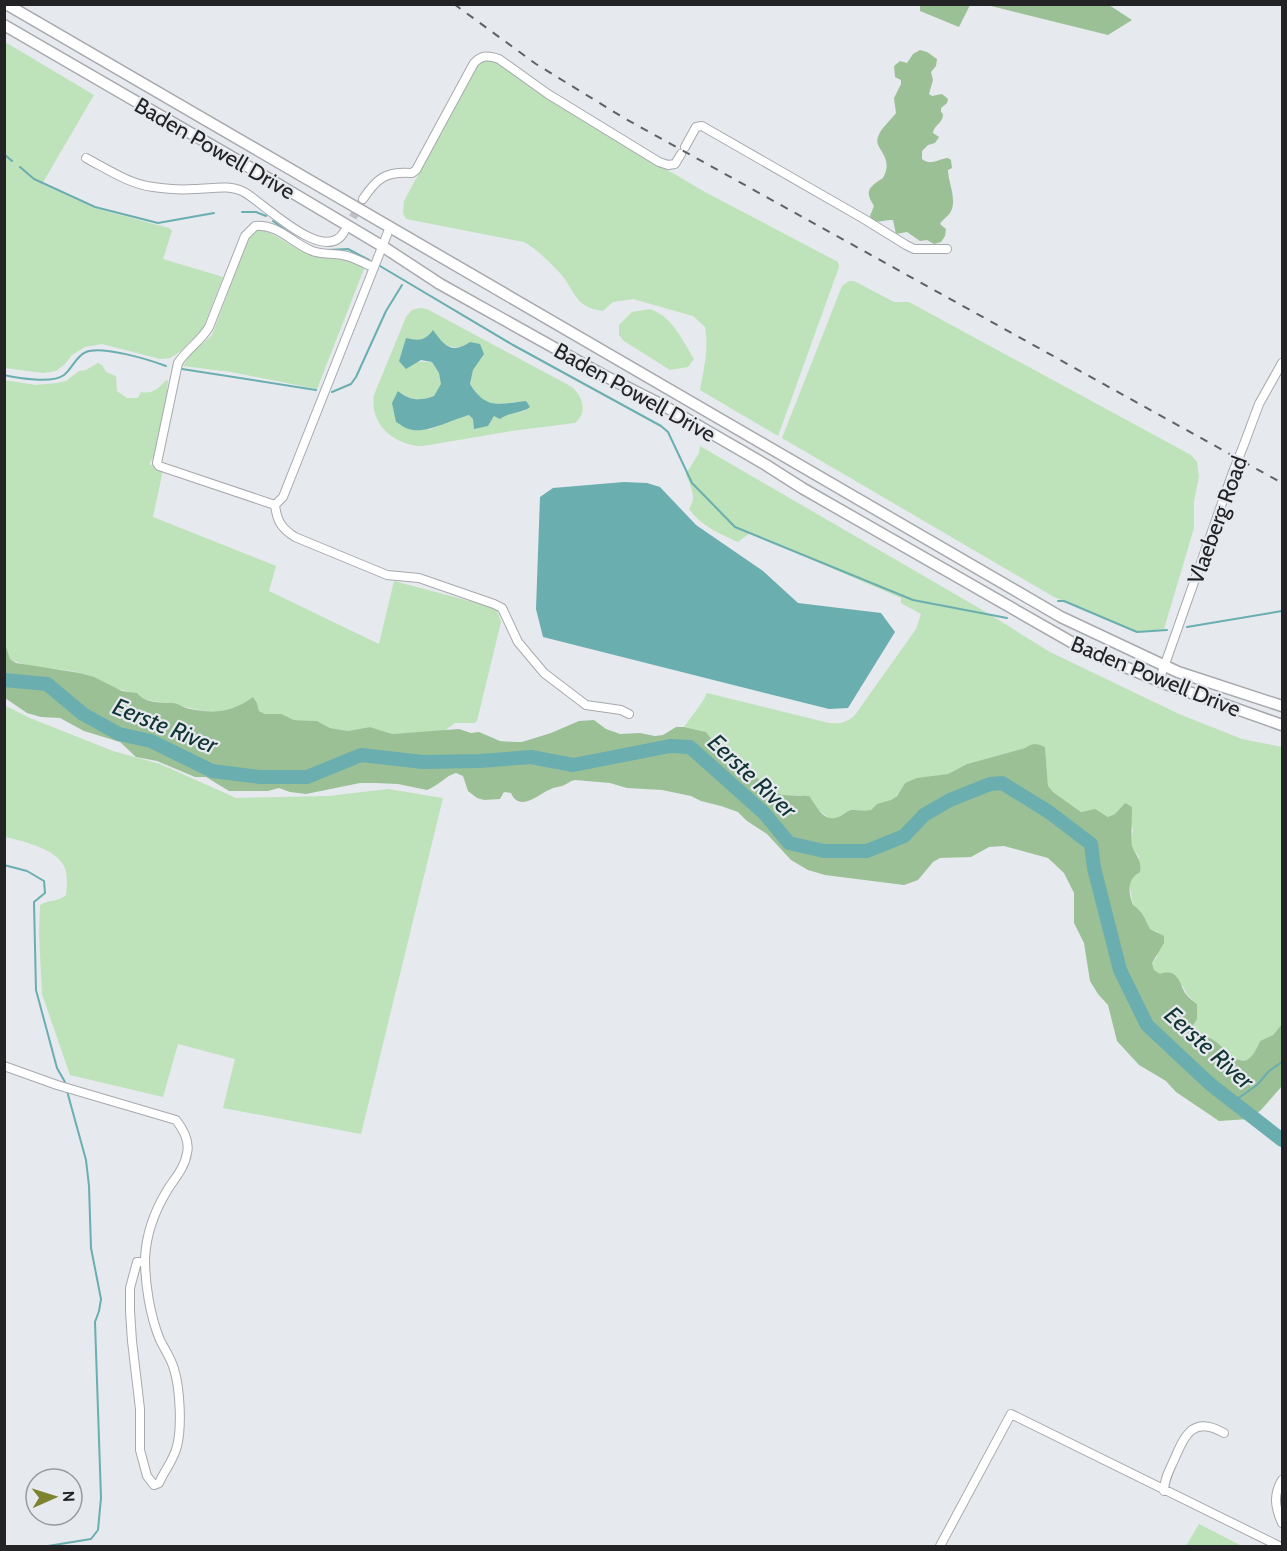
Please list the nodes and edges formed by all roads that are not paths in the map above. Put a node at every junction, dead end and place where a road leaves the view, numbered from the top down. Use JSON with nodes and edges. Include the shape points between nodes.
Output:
{"nodes":[{"id":1,"x":6,"y":4,"type":"edge"},
{"id":2,"x":4,"y":25,"type":"edge"},
{"id":3,"x":86,"y":158,"type":"dead end"},
{"id":4,"x":363,"y":200,"type":"tunnel mouth"},
{"id":5,"x":277,"y":216,"type":"junction"},
{"id":6,"x":262,"y":225,"type":"junction"},
{"id":7,"x":390,"y":227,"type":"junction"},
{"id":8,"x":344,"y":232,"type":"tunnel mouth"},
{"id":9,"x":382,"y":246,"type":"junction"},
{"id":10,"x":947,"y":249,"type":"dead end"},
{"id":11,"x":373,"y":267,"type":"junction"},
{"id":12,"x":1282,"y":363,"type":"edge"},
{"id":13,"x":275,"y":505,"type":"junction"},
{"id":14,"x":1164,"y":666,"type":"junction"},
{"id":15,"x":1159,"y":681,"type":"junction"},
{"id":16,"x":1282,"y":706,"type":"edge"},
{"id":17,"x":629,"y":714,"type":"dead end"},
{"id":18,"x":1282,"y":725,"type":"edge"},
{"id":19,"x":4,"y":1066,"type":"edge"},
{"id":20,"x":145,"y":1262,"type":"junction"},
{"id":21,"x":1224,"y":1432,"type":"dead end"},
{"id":22,"x":1282,"y":1480,"type":"edge"},
{"id":23,"x":1164,"y":1491,"type":"junction"},
{"id":24,"x":1282,"y":1523,"type":"edge"},
{"id":25,"x":940,"y":1546,"type":"edge"},
{"id":26,"x":1280,"y":1546,"type":"edge"}],
"edges":[{"from":1,"to":7,"type":"main road","name":"Baden Powell Drive"},
{"from":2,"to":9,"type":"main road","name":"Baden Powell Drive"},
{"from":3,"to":5,"type":"street","via":[[116,175],[150,187],[234,188]]},
{"from":4,"to":10,"type":"street","via":[[375,182],[388,174],[416,170],[474,63],[480,57],[491,56],[660,162],[675,164],[696,127],[702,126],[906,245],[914,249]]},
{"from":5,"to":6,"type":"street"},
{"from":5,"to":8,"type":"street","via":[[318,241],[333,242]]},
{"from":6,"to":11,"type":"street","via":[[316,253],[344,255]]},
{"from":6,"to":13,"type":"street","via":[[245,236],[209,327],[178,363],[156,460],[159,466]]},
{"from":7,"to":9,"type":"street"},
{"from":7,"to":14,"type":"main road","name":"Baden Powell Drive","via":[[1061,617]]},
{"from":9,"to":11,"type":"street"},
{"from":9,"to":15,"type":"main road","name":"Baden Powell Drive","via":[[440,284],[666,407],[1054,634]]},
{"from":11,"to":13,"type":"street","via":[[283,497]]},
{"from":12,"to":14,"type":"street","name":"Vlaeberg Road","bridge":true,"via":[[1259,404]]},
{"from":13,"to":17,"type":"street","via":[[282,528],[295,537],[387,574],[419,578],[502,608],[518,642],[544,673],[586,705]]},
{"from":14,"to":15,"type":"street","name":"Vlaeberg Road"},
{"from":14,"to":16,"type":"main road","name":"Baden Powell Drive"},
{"from":15,"to":18,"type":"main road","name":"Baden Powell Drive"},
{"from":19,"to":20,"type":"street","via":[[176,1120],[183,1129],[188,1152],[149,1231]]},
{"from":20,"to":20,"type":"street","via":[[137,1262],[130,1287],[132,1341],[140,1408],[140,1450],[147,1476],[154,1485],[159,1483],[177,1448],[178,1400],[174,1367],[155,1324]]},
{"from":21,"to":23,"type":"street","via":[[1202,1426],[1186,1435]]},
{"from":22,"to":24,"type":"street","via":[[1275,1500]]},
{"from":23,"to":25,"type":"street","via":[[1011,1414]]},
{"from":23,"to":26,"type":"street"}]}
